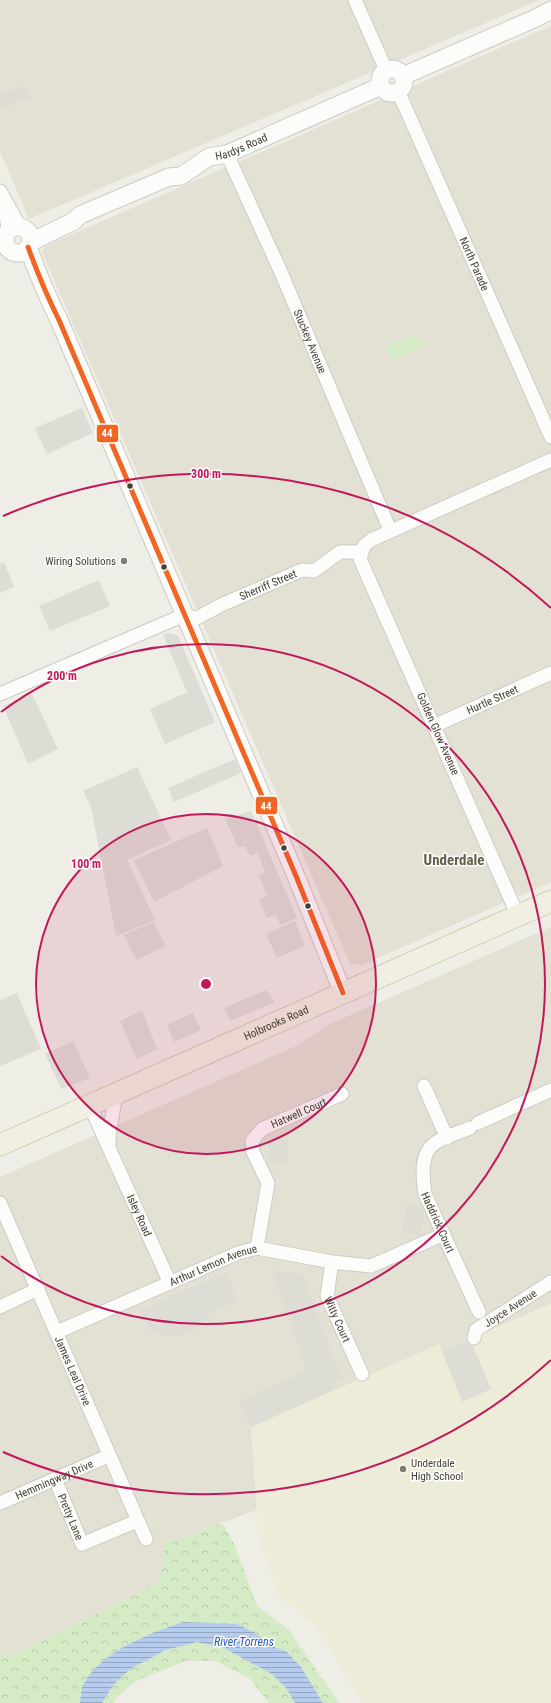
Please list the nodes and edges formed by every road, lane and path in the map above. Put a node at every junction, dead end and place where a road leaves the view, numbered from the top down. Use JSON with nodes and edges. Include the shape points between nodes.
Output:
{"nodes":[{"id":1,"x":355,"y":0,"type":"edge"},
{"id":2,"x":551,"y":10,"type":"edge"},
{"id":3,"x":384,"y":78,"type":"junction"},
{"id":4,"x":401,"y":84,"type":"junction"},
{"id":5,"x":226,"y":154,"type":"junction"},
{"id":6,"x":2,"y":196,"type":"edge"},
{"id":7,"x":15,"y":240,"type":"edge"},
{"id":8,"x":551,"y":437,"type":"edge"},
{"id":9,"x":551,"y":460,"type":"edge"},
{"id":10,"x":390,"y":530,"type":"junction"},
{"id":11,"x":361,"y":552,"type":"junction"},
{"id":12,"x":184,"y":615,"type":"junction"},
{"id":13,"x":551,"y":673,"type":"edge"},
{"id":14,"x":0,"y":694,"type":"edge"},
{"id":15,"x":434,"y":726,"type":"junction"},
{"id":16,"x":551,"y":901,"type":"edge"},
{"id":17,"x":518,"y":916,"type":"junction"},
{"id":18,"x":343,"y":993,"type":"junction"},
{"id":19,"x":424,"y":1086,"type":"dead end"},
{"id":20,"x":551,"y":1090,"type":"edge"},
{"id":21,"x":116,"y":1094,"type":"junction"},
{"id":22,"x":342,"y":1094,"type":"dead end"},
{"id":23,"x":82,"y":1109,"type":"junction"},
{"id":24,"x":447,"y":1138,"type":"junction"},
{"id":25,"x":0,"y":1144,"type":"edge"},
{"id":26,"x":110,"y":1149,"type":"junction"},
{"id":27,"x":0,"y":1202,"type":"edge"},
{"id":28,"x":444,"y":1234,"type":"junction"},
{"id":29,"x":257,"y":1248,"type":"junction"},
{"id":30,"x":332,"y":1262,"type":"junction"},
{"id":31,"x":170,"y":1282,"type":"junction"},
{"id":32,"x":551,"y":1282,"type":"edge"},
{"id":33,"x":38,"y":1290,"type":"junction"},
{"id":34,"x":0,"y":1307,"type":"edge"},
{"id":35,"x":479,"y":1312,"type":"dead end"},
{"id":36,"x":57,"y":1332,"type":"junction"},
{"id":37,"x":474,"y":1338,"type":"dead end"},
{"id":38,"x":362,"y":1374,"type":"dead end"},
{"id":39,"x":108,"y":1456,"type":"junction"},
{"id":40,"x":54,"y":1479,"type":"junction"},
{"id":41,"x":0,"y":1503,"type":"edge"},
{"id":42,"x":137,"y":1521,"type":"junction"},
{"id":43,"x":146,"y":1539,"type":"dead end"}],
"edges":[{"from":1,"to":3,"type":"street"},
{"from":2,"to":4,"type":"street"},
{"from":3,"to":4,"type":"street","via":[[386,91],[392,93]]},
{"from":3,"to":5,"type":"street","name":"Hardys Road"},
{"from":4,"to":8,"type":"street","name":"North Parade"},
{"from":5,"to":7,"type":"street","name":"Hardys Road","via":[[209,157],[181,176],[169,177]]},
{"from":5,"to":10,"type":"street","name":"Stuckey Avenue","via":[[280,270]]},
{"from":6,"to":7,"type":"street","via":[[5,214]]},
{"from":7,"to":12,"type":"street","via":[[39,273],[42,286]]},
{"from":9,"to":10,"type":"street"},
{"from":10,"to":11,"type":"street","via":[[368,542]]},
{"from":11,"to":12,"type":"street","name":"Sherriff Street","via":[[340,552],[314,571],[302,570],[197,618]]},
{"from":11,"to":15,"type":"street","name":"Golden Glow Avenue","via":[[360,559]]},
{"from":12,"to":14,"type":"street","name":"Sherriff Street"},
{"from":12,"to":18,"type":"street","via":[[296,876]]},
{"from":13,"to":15,"type":"street","name":"Hurtle Street"},
{"from":15,"to":17,"type":"street","name":"Golden Glow Avenue"},
{"from":16,"to":17,"type":"main road","name":"Holbrooks Road"},
{"from":17,"to":18,"type":"main road","name":"Holbrooks Road"},
{"from":18,"to":21,"type":"main road","name":"Holbrooks Road"},
{"from":19,"to":24,"type":"street"},
{"from":20,"to":24,"type":"street","name":"Haddrick Court"},
{"from":21,"to":23,"type":"main road","name":"Holbrooks Road"},
{"from":21,"to":26,"type":"street","name":"Isley Road","via":[[109,1135]]},
{"from":22,"to":29,"type":"street","name":"Hatwell Court","via":[[262,1129],[252,1141],[253,1152],[268,1183]]},
{"from":23,"to":25,"type":"main road","name":"Holbrooks Road"},
{"from":23,"to":26,"type":"street","name":"Isley Road","via":[[84,1116]]},
{"from":24,"to":28,"type":"street","name":"Haddrick Court","via":[[434,1144],[425,1157],[423,1176],[425,1194]]},
{"from":26,"to":31,"type":"street","name":"Isley Road"},
{"from":27,"to":33,"type":"street","name":"James Leal Drive"},
{"from":28,"to":30,"type":"street","name":"Arthur Lemon Avenue","via":[[371,1266]]},
{"from":28,"to":35,"type":"street","name":"Haddrick Court"},
{"from":29,"to":30,"type":"street","name":"Arthur Lemon Avenue"},
{"from":29,"to":31,"type":"street","name":"Arthur Lemon Avenue","via":[[238,1253]]},
{"from":30,"to":38,"type":"street","name":"Witty Court","via":[[327,1296]]},
{"from":31,"to":36,"type":"street","name":"Arthur Lemon Avenue"},
{"from":32,"to":37,"type":"street","name":"Joyce Avenue","via":[[476,1330]]},
{"from":33,"to":34,"type":"street"},
{"from":33,"to":36,"type":"street","name":"James Leal Drive"},
{"from":36,"to":39,"type":"street","name":"James Leal Drive"},
{"from":39,"to":40,"type":"street","name":"Hemmingway Drive"},
{"from":39,"to":42,"type":"street","name":"James Leal Drive"},
{"from":40,"to":41,"type":"street","name":"Hemmingway Drive"},
{"from":40,"to":42,"type":"street","name":"Pretty Lane","via":[[82,1544]]},
{"from":42,"to":43,"type":"street","name":"James Leal Drive"}]}
